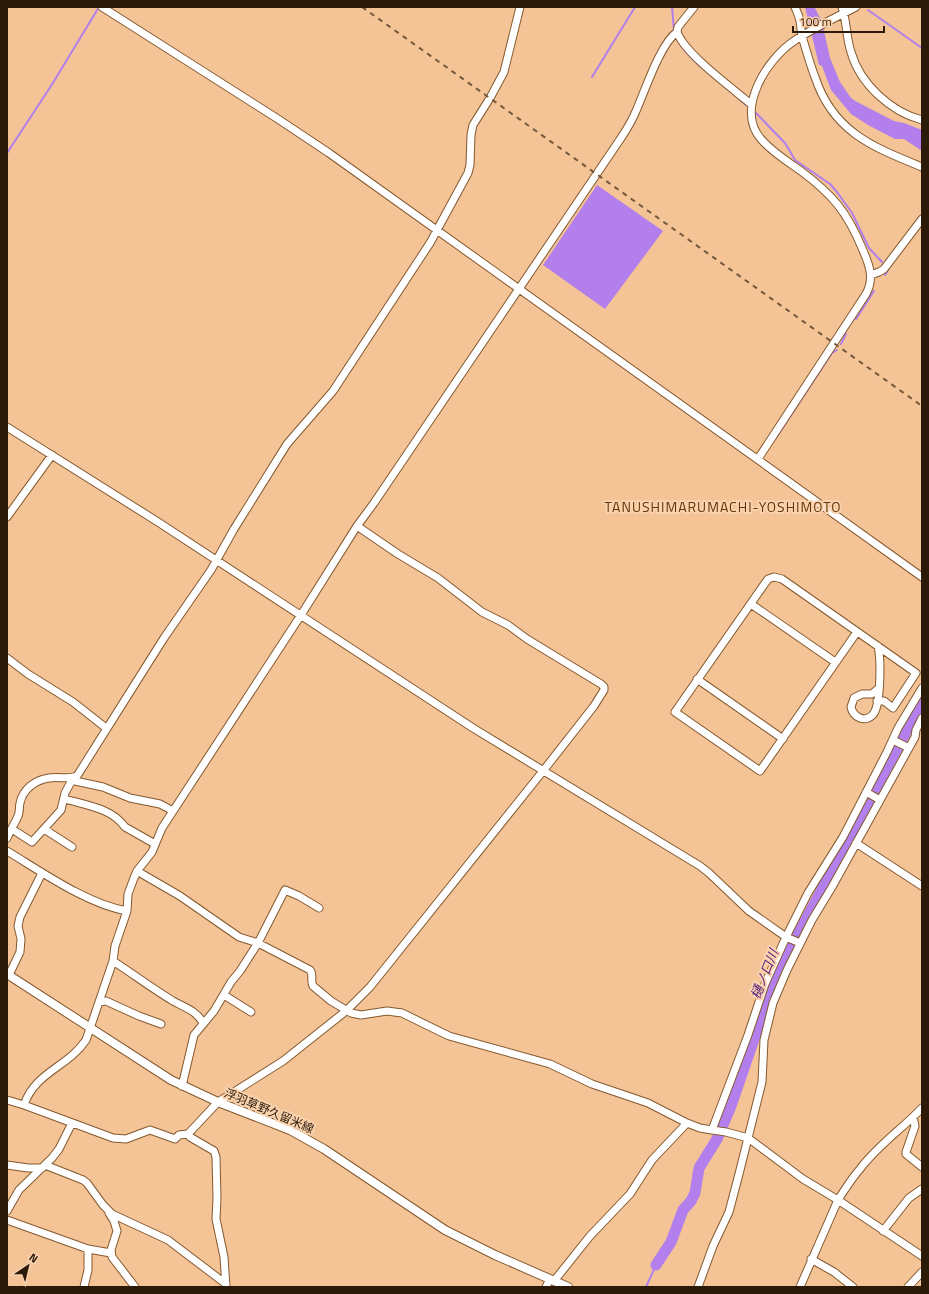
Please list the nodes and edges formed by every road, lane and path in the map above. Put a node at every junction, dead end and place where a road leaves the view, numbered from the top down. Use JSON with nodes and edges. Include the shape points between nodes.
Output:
{"nodes":[{"id":1,"x":520,"y":7,"type":"edge"},
{"id":2,"x":694,"y":7,"type":"edge"},
{"id":3,"x":795,"y":7,"type":"edge"},
{"id":4,"x":856,"y":7,"type":"edge"},
{"id":5,"x":103,"y":8,"type":"edge"},
{"id":6,"x":842,"y":12,"type":"edge"},
{"id":7,"x":675,"y":33,"type":"junction"},
{"id":8,"x":803,"y":35,"type":"junction"},
{"id":9,"x":751,"y":104,"type":"junction"},
{"id":10,"x":922,"y":120,"type":"edge"},
{"id":11,"x":922,"y":167,"type":"edge"},
{"id":12,"x":922,"y":219,"type":"edge"},
{"id":13,"x":437,"y":230,"type":"junction"},
{"id":14,"x":871,"y":274,"type":"junction"},
{"id":15,"x":519,"y":288,"type":"junction"},
{"id":16,"x":7,"y":427,"type":"edge"},
{"id":17,"x":52,"y":455,"type":"junction"},
{"id":18,"x":758,"y":459,"type":"junction"},
{"id":19,"x":7,"y":517,"type":"edge"},
{"id":20,"x":357,"y":526,"type":"junction"},
{"id":21,"x":217,"y":560,"type":"junction"},
{"id":22,"x":922,"y":577,"type":"edge"},
{"id":23,"x":750,"y":604,"type":"junction"},
{"id":24,"x":301,"y":615,"type":"junction"},
{"id":25,"x":857,"y":632,"type":"junction"},
{"id":26,"x":878,"y":646,"type":"junction"},
{"id":27,"x":8,"y":661,"type":"edge"},
{"id":28,"x":835,"y":662,"type":"junction"},
{"id":29,"x":697,"y":679,"type":"junction"},
{"id":30,"x":922,"y":688,"type":"edge"},
{"id":31,"x":878,"y":689,"type":"junction"},
{"id":32,"x":877,"y":700,"type":"junction"},
{"id":33,"x":922,"y":718,"type":"edge"},
{"id":34,"x":106,"y":728,"type":"junction"},
{"id":35,"x":783,"y":739,"type":"junction"},
{"id":36,"x":894,"y":740,"type":"junction"},
{"id":37,"x":908,"y":747,"type":"junction"},
{"id":38,"x":543,"y":771,"type":"junction"},
{"id":39,"x":73,"y":778,"type":"junction"},
{"id":40,"x":867,"y":793,"type":"junction"},
{"id":41,"x":65,"y":799,"type":"junction"},
{"id":42,"x":879,"y":799,"type":"junction"},
{"id":43,"x":172,"y":813,"type":"junction"},
{"id":44,"x":44,"y":829,"type":"junction"},
{"id":45,"x":9,"y":833,"type":"edge"},
{"id":46,"x":856,"y":843,"type":"junction"},
{"id":47,"x":155,"y":844,"type":"junction"},
{"id":48,"x":72,"y":847,"type":"dead end"},
{"id":49,"x":7,"y":851,"type":"edge"},
{"id":50,"x":137,"y":871,"type":"junction"},
{"id":51,"x":42,"y":873,"type":"junction"},
{"id":52,"x":922,"y":886,"type":"edge"},
{"id":53,"x":318,"y":908,"type":"dead end"},
{"id":54,"x":127,"y":911,"type":"junction"},
{"id":55,"x":788,"y":938,"type":"junction"},
{"id":56,"x":258,"y":943,"type":"junction"},
{"id":57,"x":799,"y":943,"type":"junction"},
{"id":58,"x":114,"y":961,"type":"junction"},
{"id":59,"x":8,"y":974,"type":"edge"},
{"id":60,"x":224,"y":995,"type":"junction"},
{"id":61,"x":100,"y":1002,"type":"junction"},
{"id":62,"x":346,"y":1010,"type":"junction"},
{"id":63,"x":251,"y":1012,"type":"dead end"},
{"id":64,"x":203,"y":1023,"type":"junction"},
{"id":65,"x":161,"y":1024,"type":"dead end"},
{"id":66,"x":90,"y":1028,"type":"junction"},
{"id":67,"x":182,"y":1086,"type":"junction"},
{"id":68,"x":7,"y":1100,"type":"edge"},
{"id":69,"x":218,"y":1102,"type":"junction"},
{"id":70,"x":24,"y":1105,"type":"junction"},
{"id":71,"x":922,"y":1108,"type":"edge"},
{"id":72,"x":913,"y":1117,"type":"junction"},
{"id":73,"x":72,"y":1123,"type":"junction"},
{"id":74,"x":687,"y":1123,"type":"junction"},
{"id":75,"x":713,"y":1130,"type":"junction"},
{"id":76,"x":188,"y":1134,"type":"junction"},
{"id":77,"x":748,"y":1138,"type":"junction"},
{"id":78,"x":7,"y":1165,"type":"edge"},
{"id":79,"x":43,"y":1166,"type":"junction"},
{"id":80,"x":922,"y":1167,"type":"edge"},
{"id":81,"x":922,"y":1189,"type":"edge"},
{"id":82,"x":838,"y":1200,"type":"junction"},
{"id":83,"x":107,"y":1209,"type":"junction"},
{"id":84,"x":7,"y":1211,"type":"edge"},
{"id":85,"x":7,"y":1220,"type":"edge"},
{"id":86,"x":883,"y":1231,"type":"junction"},
{"id":87,"x":88,"y":1249,"type":"junction"},
{"id":88,"x":111,"y":1253,"type":"junction"},
{"id":89,"x":922,"y":1256,"type":"edge"},
{"id":90,"x":811,"y":1259,"type":"junction"},
{"id":91,"x":922,"y":1272,"type":"edge"},
{"id":92,"x":552,"y":1280,"type":"junction"},
{"id":93,"x":226,"y":1286,"type":"edge"},
{"id":94,"x":84,"y":1287,"type":"edge"},
{"id":95,"x":134,"y":1287,"type":"edge"},
{"id":96,"x":546,"y":1287,"type":"edge"},
{"id":97,"x":568,"y":1287,"type":"edge"},
{"id":98,"x":698,"y":1287,"type":"edge"},
{"id":99,"x":800,"y":1287,"type":"edge"},
{"id":100,"x":853,"y":1287,"type":"edge"},
{"id":101,"x":908,"y":1287,"type":"edge"}],
"edges":[{"from":1,"to":13,"type":"street","via":[[504,72],[473,126],[468,173]]},
{"from":2,"to":7,"type":"street"},
{"from":3,"to":8,"type":"street"},
{"from":4,"to":6,"type":"street"},
{"from":5,"to":13,"type":"street","via":[[306,137]]},
{"from":6,"to":8,"type":"street"},
{"from":6,"to":10,"type":"street","via":[[851,53],[868,82],[894,107],[904,114]]},
{"from":7,"to":9,"type":"street","via":[[695,57]]},
{"from":7,"to":15,"type":"street","via":[[661,55],[636,112],[621,138]]},
{"from":8,"to":9,"type":"street","via":[[786,47],[772,63]]},
{"from":8,"to":11,"type":"street","via":[[820,93],[836,117],[876,147]]},
{"from":9,"to":14,"type":"street","via":[[752,122],[760,138],[768,147],[823,188],[841,207],[854,228]]},
{"from":12,"to":14,"type":"street","via":[[884,268]]},
{"from":13,"to":15,"type":"street"},
{"from":13,"to":21,"type":"street","via":[[333,391],[287,444]]},
{"from":14,"to":18,"type":"street","via":[[872,281],[866,294]]},
{"from":15,"to":18,"type":"street"},
{"from":15,"to":20,"type":"street"},
{"from":16,"to":17,"type":"street"},
{"from":17,"to":19,"type":"street"},
{"from":17,"to":21,"type":"street"},
{"from":18,"to":22,"type":"street"},
{"from":20,"to":24,"type":"street"},
{"from":20,"to":38,"type":"street","via":[[438,578],[482,612],[508,625],[526,639],[604,686],[594,706]]},
{"from":21,"to":24,"type":"street"},
{"from":21,"to":34,"type":"street"},
{"from":23,"to":25,"type":"street","via":[[768,579],[774,576]]},
{"from":23,"to":28,"type":"street"},
{"from":23,"to":29,"type":"street"},
{"from":24,"to":38,"type":"street"},
{"from":24,"to":43,"type":"street"},
{"from":25,"to":26,"type":"street"},
{"from":25,"to":28,"type":"street"},
{"from":26,"to":31,"type":"street"},
{"from":26,"to":32,"type":"street","via":[[916,673],[893,708]]},
{"from":27,"to":34,"type":"street","via":[[73,702]]},
{"from":28,"to":35,"type":"street"},
{"from":29,"to":35,"type":"street"},
{"from":29,"to":35,"type":"street","via":[[675,712],[748,763],[760,771]]},
{"from":30,"to":36,"type":"street","via":[[898,728]]},
{"from":31,"to":32,"type":"street"},
{"from":31,"to":32,"type":"street","via":[[872,694],[856,696],[851,708],[858,717],[867,718],[874,714]]},
{"from":33,"to":37,"type":"street"},
{"from":34,"to":39,"type":"street","via":[[77,776]]},
{"from":36,"to":37,"type":"street"},
{"from":36,"to":40,"type":"street"},
{"from":37,"to":42,"type":"street"},
{"from":38,"to":55,"type":"street","via":[[700,866],[749,911]]},
{"from":38,"to":62,"type":"street","via":[[385,969]]},
{"from":39,"to":41,"type":"street"},
{"from":39,"to":43,"type":"street","via":[[74,781],[103,786],[130,798],[160,804]]},
{"from":39,"to":45,"type":"street","via":[[56,776],[43,779],[27,789],[22,796],[19,814]]},
{"from":40,"to":42,"type":"street"},
{"from":40,"to":55,"type":"street","via":[[808,893]]},
{"from":41,"to":44,"type":"street","via":[[61,810]]},
{"from":41,"to":47,"type":"street","via":[[108,812],[124,827]]},
{"from":42,"to":46,"type":"street"},
{"from":43,"to":47,"type":"street"},
{"from":44,"to":45,"type":"street","via":[[32,842]]},
{"from":44,"to":48,"type":"street"},
{"from":46,"to":52,"type":"street"},
{"from":46,"to":57,"type":"street"},
{"from":47,"to":50,"type":"street"},
{"from":49,"to":51,"type":"street"},
{"from":50,"to":54,"type":"street","via":[[128,894]]},
{"from":50,"to":56,"type":"street","via":[[180,896],[239,937]]},
{"from":51,"to":54,"type":"street","via":[[106,906]]},
{"from":51,"to":59,"type":"street","via":[[20,917],[20,952]]},
{"from":53,"to":56,"type":"street","via":[[285,890]]},
{"from":54,"to":58,"type":"street","via":[[115,946]]},
{"from":55,"to":57,"type":"street"},
{"from":55,"to":75,"type":"street","via":[[765,984]]},
{"from":56,"to":60,"type":"street"},
{"from":56,"to":62,"type":"street","via":[[310,970],[313,986]]},
{"from":57,"to":77,"type":"street","via":[[773,1004],[764,1040],[762,1082]]},
{"from":58,"to":61,"type":"street"},
{"from":58,"to":64,"type":"street","via":[[186,1007],[201,1018]]},
{"from":59,"to":66,"type":"main road","name":"浮羽草野久留米線"},
{"from":60,"to":63,"type":"street"},
{"from":60,"to":64,"type":"street"},
{"from":61,"to":65,"type":"street","via":[[106,1001]]},
{"from":61,"to":66,"type":"street"},
{"from":62,"to":69,"type":"street","via":[[283,1061]]},
{"from":62,"to":74,"type":"street","via":[[361,1015],[387,1011],[402,1013],[449,1036],[550,1064],[592,1084],[648,1103]]},
{"from":64,"to":67,"type":"street","via":[[194,1035]]},
{"from":66,"to":67,"type":"main road","name":"浮羽草野久留米線"},
{"from":66,"to":70,"type":"street","via":[[81,1048],[36,1083]]},
{"from":67,"to":69,"type":"main road","name":"浮羽草野久留米線"},
{"from":68,"to":70,"type":"street"},
{"from":69,"to":76,"type":"street"},
{"from":69,"to":92,"type":"main road","name":"浮羽草野久留米線","via":[[304,1137],[445,1230]]},
{"from":70,"to":73,"type":"street"},
{"from":71,"to":72,"type":"street"},
{"from":72,"to":80,"type":"street","via":[[915,1126],[906,1154]]},
{"from":72,"to":82,"type":"street","via":[[860,1168]]},
{"from":73,"to":76,"type":"street","via":[[113,1138],[126,1139],[150,1130],[176,1139],[179,1134]]},
{"from":73,"to":79,"type":"street","via":[[59,1149]]},
{"from":74,"to":75,"type":"street"},
{"from":74,"to":92,"type":"street","via":[[652,1160],[630,1194]]},
{"from":75,"to":77,"type":"street"},
{"from":76,"to":93,"type":"street","via":[[214,1151],[216,1157],[216,1219],[224,1257]]},
{"from":77,"to":82,"type":"street","via":[[803,1179]]},
{"from":77,"to":98,"type":"street","via":[[728,1212],[712,1246]]},
{"from":78,"to":79,"type":"street","via":[[28,1168]]},
{"from":79,"to":83,"type":"street","via":[[83,1180]]},
{"from":79,"to":84,"type":"street","via":[[19,1190]]},
{"from":81,"to":86,"type":"street","via":[[909,1198]]},
{"from":82,"to":86,"type":"street"},
{"from":82,"to":90,"type":"street"},
{"from":83,"to":88,"type":"street","via":[[116,1228]]},
{"from":83,"to":93,"type":"street","via":[[119,1218],[168,1240]]},
{"from":85,"to":87,"type":"street"},
{"from":86,"to":89,"type":"street"},
{"from":87,"to":88,"type":"street"},
{"from":87,"to":94,"type":"street","via":[[88,1270]]},
{"from":88,"to":95,"type":"street"},
{"from":90,"to":99,"type":"street"},
{"from":90,"to":100,"type":"street"},
{"from":91,"to":101,"type":"street"},
{"from":92,"to":96,"type":"street"},
{"from":92,"to":97,"type":"main road","name":"浮羽草野久留米線"}]}
